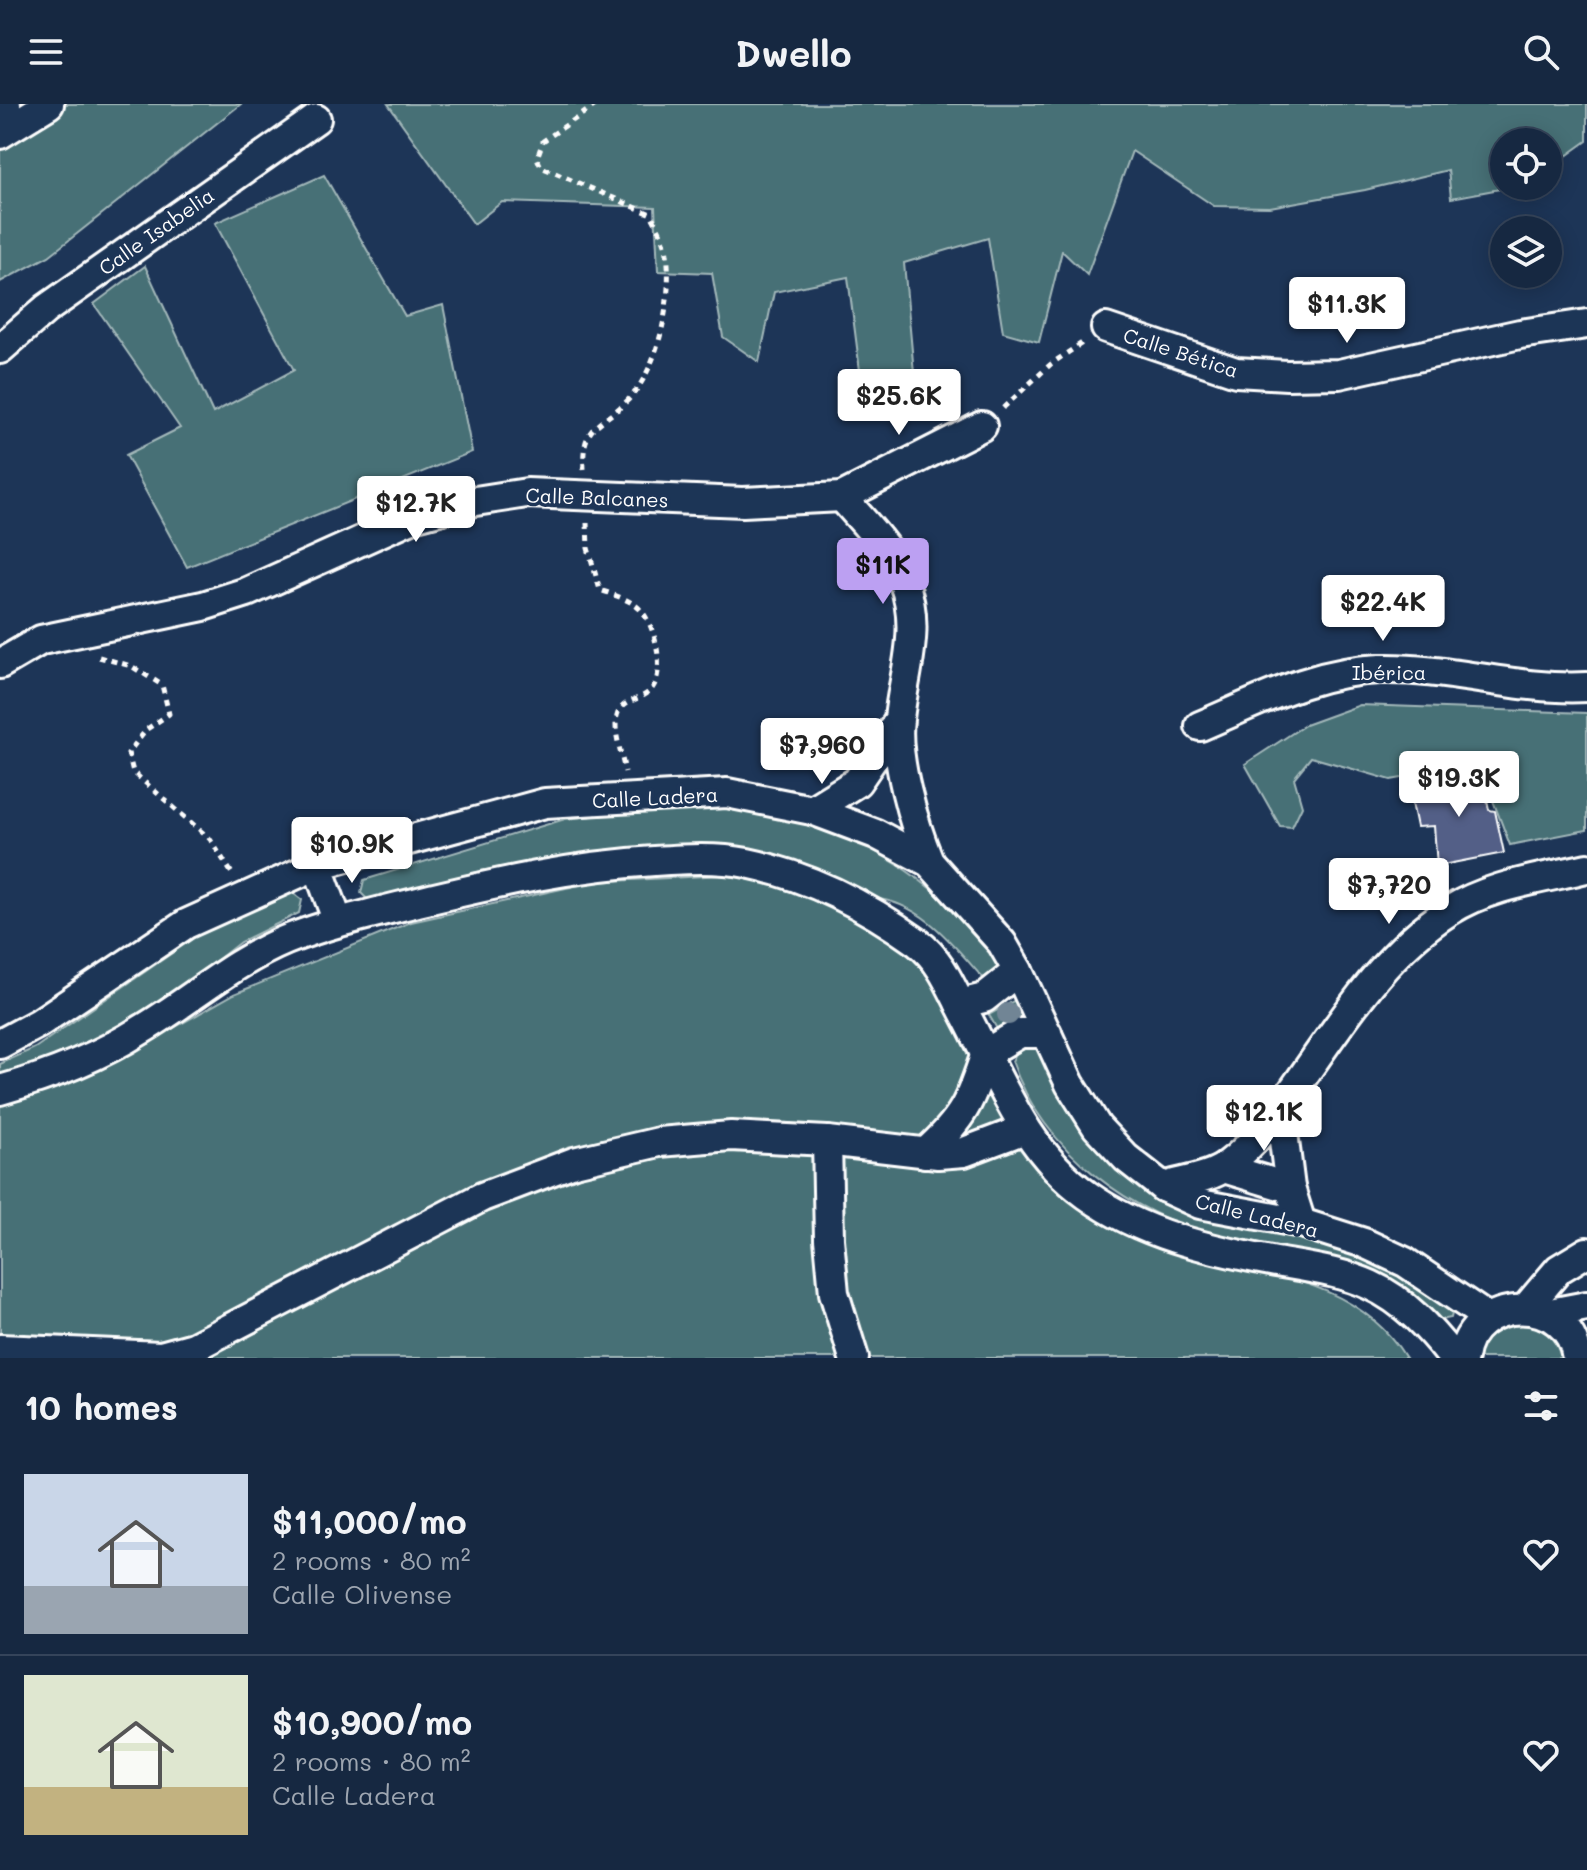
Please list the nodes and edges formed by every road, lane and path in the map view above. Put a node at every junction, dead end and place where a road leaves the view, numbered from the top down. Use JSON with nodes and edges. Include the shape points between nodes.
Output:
{"nodes":[{"id":1,"x":6,"y":104,"type":"edge"},
{"id":2,"x":49,"y":104,"type":"edge"},
{"id":3,"x":597,"y":104,"type":"edge"},
{"id":4,"x":0,"y":108,"type":"edge"},
{"id":5,"x":316,"y":119,"type":"dead end"},
{"id":6,"x":0,"y":134,"type":"edge"},
{"id":7,"x":46,"y":309,"type":"junction"},
{"id":8,"x":0,"y":319,"type":"edge"},
{"id":9,"x":1587,"y":324,"type":"edge"},
{"id":10,"x":1106,"y":328,"type":"joint"},
{"id":11,"x":0,"y":349,"type":"edge"},
{"id":12,"x":982,"y":426,"type":"joint"},
{"id":13,"x":585,"y":494,"type":"junction"},
{"id":14,"x":842,"y":497,"type":"junction"},
{"id":15,"x":93,"y":655,"type":"dead end"},
{"id":16,"x":0,"y":664,"type":"edge"},
{"id":17,"x":1587,"y":687,"type":"edge"},
{"id":18,"x":898,"y":722,"type":"junction"},
{"id":19,"x":1200,"y":726,"type":"dead end"},
{"id":20,"x":630,"y":796,"type":"junction"},
{"id":21,"x":812,"y":810,"type":"junction"},
{"id":22,"x":929,"y":862,"type":"junction"},
{"id":23,"x":317,"y":865,"type":"junction"},
{"id":24,"x":1587,"y":868,"type":"edge"},
{"id":25,"x":246,"y":896,"type":"junction"},
{"id":26,"x":338,"y":922,"type":"junction"},
{"id":27,"x":1018,"y":971,"type":"junction"},
{"id":28,"x":960,"y":1004,"type":"junction"},
{"id":29,"x":1047,"y":1033,"type":"junction"},
{"id":30,"x":0,"y":1044,"type":"edge"},
{"id":31,"x":986,"y":1053,"type":"junction"},
{"id":32,"x":0,"y":1090,"type":"edge"},
{"id":33,"x":1280,"y":1109,"type":"junction"},
{"id":34,"x":1025,"y":1129,"type":"junction"},
{"id":35,"x":827,"y":1141,"type":"junction"},
{"id":36,"x":925,"y":1153,"type":"junction"},
{"id":37,"x":1224,"y":1168,"type":"junction"},
{"id":38,"x":1163,"y":1187,"type":"junction"},
{"id":39,"x":1290,"y":1188,"type":"junction"},
{"id":40,"x":1301,"y":1223,"type":"junction"},
{"id":41,"x":1587,"y":1252,"type":"edge"},
{"id":42,"x":1587,"y":1306,"type":"edge"},
{"id":43,"x":1536,"y":1311,"type":"junction"},
{"id":44,"x":1488,"y":1318,"type":"junction"},
{"id":45,"x":8,"y":1348,"type":"edge"},
{"id":46,"x":854,"y":1358,"type":"edge"},
{"id":47,"x":1453,"y":1358,"type":"edge"},
{"id":48,"x":1463,"y":1358,"type":"edge"},
{"id":49,"x":1577,"y":1358,"type":"edge"}],
"edges":[{"from":1,"to":4,"type":"street"},
{"from":2,"to":6,"type":"street"},
{"from":3,"to":13,"type":"path","via":[[543,141],[537,158],[541,167],[651,214],[667,251],[669,298],[653,359],[628,400],[585,439]]},
{"from":5,"to":7,"type":"street","name":"Calle Isabelia"},
{"from":7,"to":8,"type":"street"},
{"from":7,"to":11,"type":"street","name":"Calle Isabelia"},
{"from":9,"to":10,"type":"street","name":"Calle Bética","via":[[1339,374],[1287,375],[1236,372]]},
{"from":10,"to":12,"type":"path","via":[[1051,364]]},
{"from":12,"to":14,"type":"street"},
{"from":13,"to":14,"type":"street","name":"Calle Balcanes","via":[[743,502]]},
{"from":13,"to":16,"type":"street","name":"Calle Balcanes","via":[[527,493],[416,516],[247,592],[41,640]]},
{"from":13,"to":20,"type":"path","via":[[588,548],[600,590],[636,605],[650,621],[657,656],[657,682],[617,715]]},
{"from":14,"to":18,"type":"street","via":[[903,578],[911,609],[913,641]]},
{"from":15,"to":25,"type":"path","via":[[131,666],[162,685],[169,714],[147,729],[128,753],[133,772],[210,839]]},
{"from":17,"to":19,"type":"street","name":"Ibérica","via":[[1552,688],[1380,669],[1308,680]]},
{"from":18,"to":21,"type":"street","via":[[857,782]]},
{"from":18,"to":22,"type":"street","via":[[910,815]]},
{"from":20,"to":21,"type":"street","name":"Calle Ladera","via":[[727,793]]},
{"from":20,"to":23,"type":"street","name":"Calle Ladera","via":[[545,803]]},
{"from":21,"to":22,"type":"street","name":"Calle Ladera","via":[[876,834]]},
{"from":22,"to":27,"type":"street","name":"Calle Ladera","via":[[1002,943]]},
{"from":23,"to":25,"type":"street","name":"Calle Ladera"},
{"from":23,"to":26,"type":"street"},
{"from":24,"to":33,"type":"street","via":[[1492,890],[1417,934],[1349,1011]]},
{"from":25,"to":30,"type":"street","name":"Calle Ladera","via":[[186,924]]},
{"from":26,"to":28,"type":"street","name":"Calle Ladera","via":[[523,876],[683,859],[746,863],[804,880],[866,907],[922,946],[947,975]]},
{"from":26,"to":32,"type":"street","name":"Calle Ladera","via":[[285,941],[222,975],[91,1059]]},
{"from":27,"to":28,"type":"street","via":[[984,998]]},
{"from":27,"to":29,"type":"street","name":"Calle Ladera"},
{"from":28,"to":31,"type":"street","name":"Calle Ladera"},
{"from":29,"to":31,"type":"street","via":[[1020,1033]]},
{"from":29,"to":38,"type":"street","name":"Calle Ladera","via":[[1097,1127]]},
{"from":31,"to":34,"type":"street","name":"Calle Ladera"},
{"from":31,"to":36,"type":"street","via":[[970,1103]]},
{"from":33,"to":37,"type":"street"},
{"from":33,"to":39,"type":"street"},
{"from":34,"to":36,"type":"street","via":[[964,1152]]},
{"from":34,"to":47,"type":"street","name":"Calle Ladera","via":[[1063,1176],[1125,1218],[1178,1240],[1370,1285],[1423,1321]]},
{"from":35,"to":36,"type":"street"},
{"from":35,"to":45,"type":"street","via":[[731,1136],[659,1142],[574,1162],[482,1197],[194,1347],[161,1356]]},
{"from":35,"to":46,"type":"street","via":[[834,1293]]},
{"from":37,"to":38,"type":"street"},
{"from":37,"to":39,"type":"street"},
{"from":38,"to":40,"type":"street","name":"Calle Ladera","via":[[1200,1204]]},
{"from":39,"to":40,"type":"street"},
{"from":40,"to":44,"type":"street","name":"Calle Ladera","via":[[1405,1262]]},
{"from":41,"to":43,"type":"street","via":[[1559,1269]]},
{"from":42,"to":43,"type":"street"},
{"from":43,"to":44,"type":"street","via":[[1506,1310]]},
{"from":43,"to":49,"type":"street","via":[[1569,1335]]},
{"from":44,"to":48,"type":"street","via":[[1473,1332]]}]}
